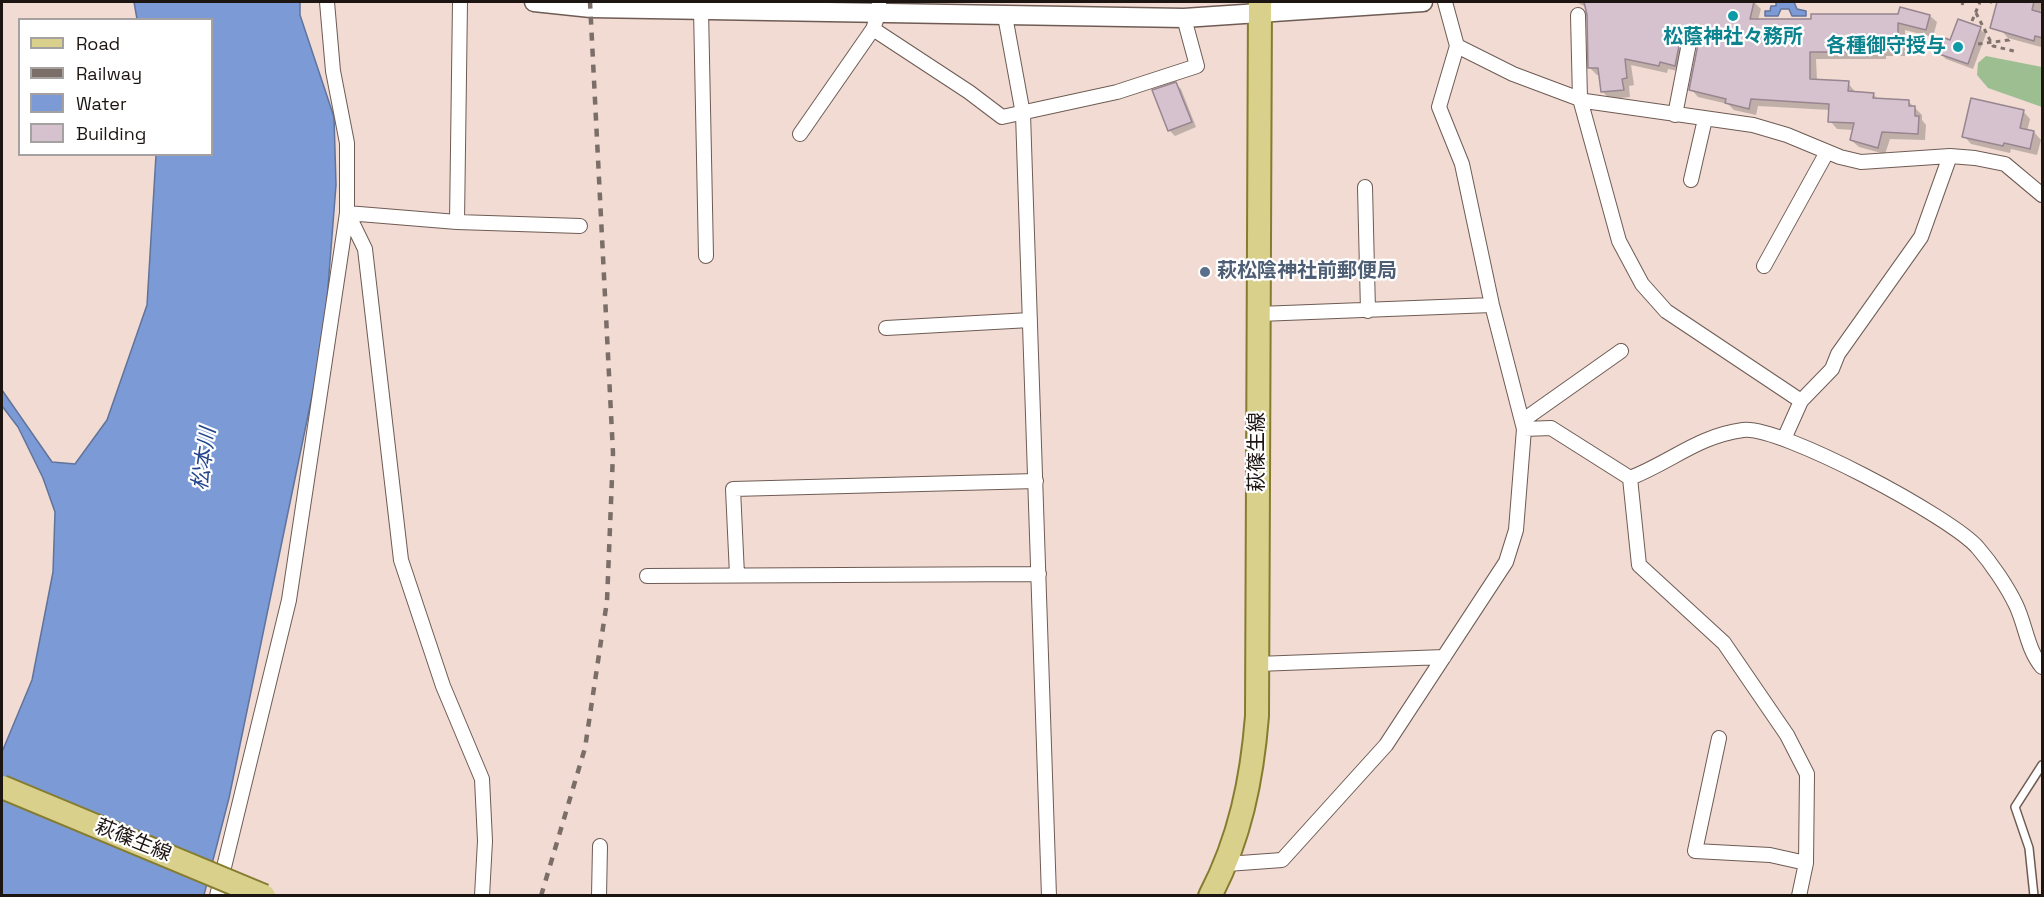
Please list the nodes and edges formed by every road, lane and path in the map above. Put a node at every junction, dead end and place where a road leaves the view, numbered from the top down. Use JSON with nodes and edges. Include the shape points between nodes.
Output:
{"nodes":[{"id":1,"x":327,"y":2,"type":"edge"},
{"id":2,"x":460,"y":2,"type":"edge"},
{"id":3,"x":534,"y":2,"type":"edge"},
{"id":4,"x":1423,"y":2,"type":"edge"},
{"id":5,"x":1445,"y":2,"type":"edge"},
{"id":6,"x":1980,"y":2,"type":"edge"},
{"id":7,"x":726,"y":6,"type":"edge"},
{"id":8,"x":787,"y":6,"type":"edge"},
{"id":9,"x":1260,"y":8,"type":"edge"},
{"id":10,"x":701,"y":9,"type":"junction"},
{"id":11,"x":1976,"y":13,"type":"junction"},
{"id":12,"x":877,"y":14,"type":"edge"},
{"id":13,"x":1578,"y":15,"type":"dead end"},
{"id":14,"x":1005,"y":16,"type":"junction"},
{"id":15,"x":1184,"y":18,"type":"junction"},
{"id":16,"x":1972,"y":21,"type":"dead end"},
{"id":17,"x":2010,"y":37,"type":"dead end"},
{"id":18,"x":1690,"y":38,"type":"dead end"},
{"id":19,"x":1990,"y":42,"type":"junction"},
{"id":20,"x":1978,"y":44,"type":"dead end"},
{"id":21,"x":1456,"y":46,"type":"junction"},
{"id":22,"x":2018,"y":52,"type":"dead end"},
{"id":23,"x":1580,"y":99,"type":"junction"},
{"id":24,"x":1023,"y":114,"type":"junction"},
{"id":25,"x":1675,"y":115,"type":"junction"},
{"id":26,"x":1705,"y":119,"type":"junction"},
{"id":27,"x":800,"y":135,"type":"dead end"},
{"id":28,"x":1827,"y":152,"type":"junction"},
{"id":29,"x":1950,"y":156,"type":"junction"},
{"id":30,"x":1691,"y":180,"type":"dead end"},
{"id":31,"x":1365,"y":187,"type":"dead end"},
{"id":32,"x":2043,"y":195,"type":"edge"},
{"id":33,"x":347,"y":213,"type":"junction"},
{"id":34,"x":457,"y":222,"type":"junction"},
{"id":35,"x":580,"y":226,"type":"dead end"},
{"id":36,"x":706,"y":256,"type":"dead end"},
{"id":37,"x":1764,"y":266,"type":"dead end"},
{"id":38,"x":1491,"y":305,"type":"junction"},
{"id":39,"x":1368,"y":311,"type":"junction"},
{"id":40,"x":1259,"y":314,"type":"junction"},
{"id":41,"x":1030,"y":320,"type":"junction"},
{"id":42,"x":886,"y":328,"type":"dead end"},
{"id":43,"x":1621,"y":351,"type":"dead end"},
{"id":44,"x":1802,"y":401,"type":"junction"},
{"id":45,"x":1523,"y":425,"type":"junction"},
{"id":46,"x":1784,"y":439,"type":"junction"},
{"id":47,"x":1630,"y":478,"type":"junction"},
{"id":48,"x":1036,"y":481,"type":"junction"},
{"id":49,"x":1039,"y":573,"type":"junction"},
{"id":50,"x":737,"y":575,"type":"junction"},
{"id":51,"x":647,"y":576,"type":"dead end"},
{"id":52,"x":1444,"y":657,"type":"junction"},
{"id":53,"x":1257,"y":664,"type":"junction"},
{"id":54,"x":2043,"y":667,"type":"edge"},
{"id":55,"x":1719,"y":738,"type":"dead end"},
{"id":56,"x":2043,"y":765,"type":"edge"},
{"id":57,"x":2,"y":787,"type":"edge"},
{"id":58,"x":600,"y":846,"type":"dead end"},
{"id":59,"x":1806,"y":863,"type":"junction"},
{"id":60,"x":1227,"y":864,"type":"junction"},
{"id":61,"x":217,"y":896,"type":"edge"},
{"id":62,"x":264,"y":896,"type":"edge"},
{"id":63,"x":482,"y":896,"type":"edge"},
{"id":64,"x":599,"y":896,"type":"edge"},
{"id":65,"x":1049,"y":896,"type":"edge"},
{"id":66,"x":1210,"y":896,"type":"edge"},
{"id":67,"x":1799,"y":896,"type":"edge"},
{"id":68,"x":2034,"y":896,"type":"edge"}],
"edges":[{"from":1,"to":33,"type":"street","via":[[333,71],[347,143]]},
{"from":2,"to":34,"type":"street"},
{"from":3,"to":10,"type":"street","via":[[591,8]]},
{"from":4,"to":9,"type":"street"},
{"from":5,"to":21,"type":"street"},
{"from":6,"to":11,"type":"path"},
{"from":7,"to":8,"type":"street"},
{"from":7,"to":10,"type":"street"},
{"from":8,"to":12,"type":"street"},
{"from":9,"to":15,"type":"street"},
{"from":9,"to":40,"type":"main road","name":"萩篠生線"},
{"from":10,"to":36,"type":"street"},
{"from":11,"to":16,"type":"path"},
{"from":11,"to":19,"type":"path"},
{"from":12,"to":14,"type":"street"},
{"from":12,"to":24,"type":"street","via":[[1002,117]]},
{"from":12,"to":27,"type":"street"},
{"from":13,"to":23,"type":"street"},
{"from":14,"to":15,"type":"street"},
{"from":14,"to":24,"type":"street"},
{"from":15,"to":24,"type":"street","via":[[1197,66],[1117,92]]},
{"from":17,"to":19,"type":"path"},
{"from":18,"to":25,"type":"street"},
{"from":19,"to":20,"type":"path"},
{"from":19,"to":22,"type":"path"},
{"from":21,"to":23,"type":"street","via":[[1513,74]]},
{"from":21,"to":38,"type":"street","via":[[1439,107],[1462,164]]},
{"from":23,"to":25,"type":"street"},
{"from":23,"to":44,"type":"street","via":[[1619,241],[1642,284],[1666,311]]},
{"from":24,"to":41,"type":"street"},
{"from":25,"to":26,"type":"street"},
{"from":26,"to":28,"type":"street","via":[[1753,125]]},
{"from":26,"to":30,"type":"street"},
{"from":28,"to":29,"type":"street","via":[[1861,162]]},
{"from":28,"to":37,"type":"street"},
{"from":29,"to":32,"type":"street","via":[[2005,165]]},
{"from":29,"to":44,"type":"street","via":[[1921,237],[1838,354],[1832,369]]},
{"from":31,"to":39,"type":"street"},
{"from":33,"to":34,"type":"street"},
{"from":33,"to":61,"type":"street","via":[[289,600]]},
{"from":33,"to":63,"type":"street","via":[[365,249],[401,560],[443,686],[482,779],[486,841]]},
{"from":34,"to":35,"type":"street"},
{"from":38,"to":39,"type":"street"},
{"from":38,"to":45,"type":"street"},
{"from":39,"to":40,"type":"street"},
{"from":40,"to":53,"type":"main road","name":"萩篠生線"},
{"from":41,"to":42,"type":"street"},
{"from":41,"to":48,"type":"street"},
{"from":43,"to":45,"type":"street"},
{"from":44,"to":46,"type":"street"},
{"from":45,"to":47,"type":"street","via":[[1551,428]]},
{"from":45,"to":52,"type":"street","via":[[1516,530],[1506,562]]},
{"from":46,"to":47,"type":"street","via":[[1770,428],[1709,437]]},
{"from":46,"to":54,"type":"street","via":[[1810,443],[1924,507],[1977,546],[2016,604],[2033,656]]},
{"from":47,"to":59,"type":"street","via":[[1639,565],[1724,643],[1787,735],[1807,774]]},
{"from":48,"to":49,"type":"street"},
{"from":48,"to":50,"type":"street","via":[[733,489]]},
{"from":49,"to":50,"type":"street"},
{"from":49,"to":65,"type":"street"},
{"from":50,"to":51,"type":"street"},
{"from":52,"to":53,"type":"street"},
{"from":52,"to":60,"type":"street","via":[[1386,746],[1282,860]]},
{"from":53,"to":60,"type":"main road","name":"萩篠生線","via":[[1254,759]]},
{"from":55,"to":59,"type":"street","via":[[1695,851],[1770,855]]},
{"from":56,"to":68,"type":"lane","via":[[2015,807],[2029,848]]},
{"from":57,"to":62,"type":"main road","name":"萩篠生線","bridge":true},
{"from":58,"to":64,"type":"street"},
{"from":59,"to":67,"type":"street"},
{"from":60,"to":66,"type":"main road","name":"萩篠生線"}]}
